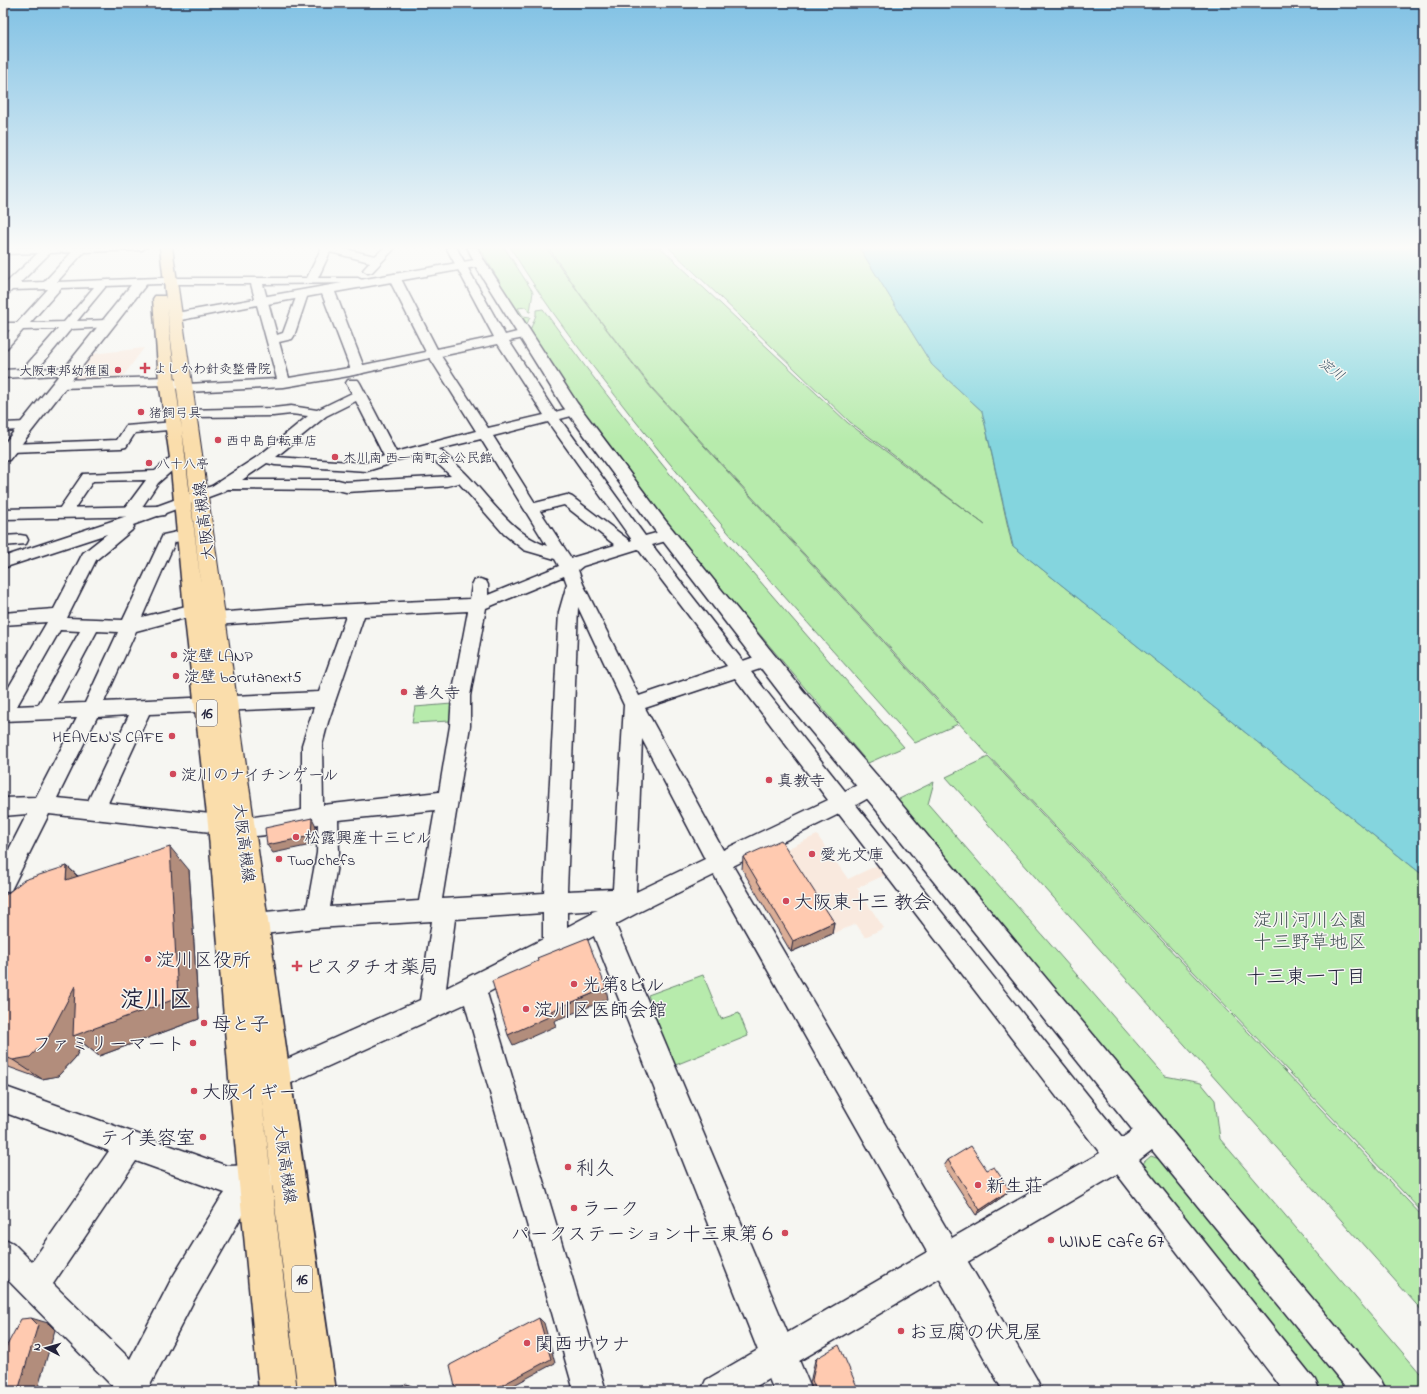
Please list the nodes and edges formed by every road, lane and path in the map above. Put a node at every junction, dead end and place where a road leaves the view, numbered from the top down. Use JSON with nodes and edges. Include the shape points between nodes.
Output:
{"nodes":[{"id":1,"x":32,"y":312,"type":"edge"},
{"id":2,"x":79,"y":312,"type":"edge"},
{"id":3,"x":120,"y":312,"type":"edge"},
{"id":4,"x":162,"y":312,"type":"edge"},
{"id":5,"x":173,"y":312,"type":"edge"},
{"id":6,"x":203,"y":312,"type":"edge"},
{"id":7,"x":265,"y":312,"type":"edge"},
{"id":8,"x":296,"y":312,"type":"edge"},
{"id":9,"x":334,"y":312,"type":"edge"},
{"id":10,"x":412,"y":312,"type":"edge"},
{"id":11,"x":491,"y":312,"type":"edge"},
{"id":12,"x":509,"y":312,"type":"edge"},
{"id":13,"x":176,"y":317,"type":"junction"},
{"id":14,"x":106,"y":324,"type":"junction"},
{"id":15,"x":69,"y":325,"type":"junction"},
{"id":16,"x":3,"y":327,"type":"edge"},
{"id":17,"x":20,"y":327,"type":"junction"},
{"id":18,"x":525,"y":334,"type":"junction"},
{"id":19,"x":273,"y":339,"type":"junction"},
{"id":20,"x":502,"y":340,"type":"junction"},
{"id":21,"x":3,"y":345,"type":"edge"},
{"id":22,"x":434,"y":354,"type":"junction"},
{"id":23,"x":70,"y":371,"type":"junction"},
{"id":24,"x":353,"y":371,"type":"junction"},
{"id":25,"x":27,"y":373,"type":"junction"},
{"id":26,"x":3,"y":374,"type":"edge"},
{"id":27,"x":289,"y":382,"type":"junction"},
{"id":28,"x":60,"y":384,"type":"junction"},
{"id":29,"x":176,"y":384,"type":"junction"},
{"id":30,"x":358,"y":395,"type":"junction"},
{"id":31,"x":291,"y":410,"type":"junction"},
{"id":32,"x":574,"y":411,"type":"junction"},
{"id":33,"x":320,"y":414,"type":"junction"},
{"id":34,"x":552,"y":417,"type":"junction"},
{"id":35,"x":182,"y":420,"type":"junction"},
{"id":36,"x":3,"y":426,"type":"edge"},
{"id":37,"x":27,"y":426,"type":"junction"},
{"id":38,"x":485,"y":434,"type":"junction"},
{"id":39,"x":428,"y":448,"type":"junction"},
{"id":40,"x":6,"y":452,"type":"edge"},
{"id":41,"x":392,"y":457,"type":"junction"},
{"id":42,"x":178,"y":458,"type":"junction"},
{"id":43,"x":265,"y":458,"type":"junction"},
{"id":44,"x":159,"y":475,"type":"junction"},
{"id":45,"x":462,"y":478,"type":"junction"},
{"id":46,"x":226,"y":484,"type":"junction"},
{"id":47,"x":192,"y":498,"type":"junction"},
{"id":48,"x":530,"y":509,"type":"junction"},
{"id":49,"x":158,"y":511,"type":"joint"},
{"id":50,"x":65,"y":512,"type":"junction"},
{"id":51,"x":3,"y":514,"type":"edge"},
{"id":52,"x":134,"y":515,"type":"junction"},
{"id":53,"x":186,"y":535,"type":"junction"},
{"id":54,"x":667,"y":535,"type":"junction"},
{"id":55,"x":20,"y":540,"type":"dead end"},
{"id":56,"x":3,"y":541,"type":"edge"},
{"id":57,"x":634,"y":545,"type":"junction"},
{"id":58,"x":558,"y":552,"type":"junction"},
{"id":59,"x":3,"y":563,"type":"edge"},
{"id":60,"x":572,"y":576,"type":"junction"},
{"id":61,"x":480,"y":585,"type":"dead end"},
{"id":62,"x":478,"y":605,"type":"junction"},
{"id":63,"x":194,"y":610,"type":"junction"},
{"id":64,"x":358,"y":610,"type":"junction"},
{"id":65,"x":3,"y":619,"type":"edge"},
{"id":66,"x":214,"y":619,"type":"junction"},
{"id":67,"x":57,"y":620,"type":"junction"},
{"id":68,"x":92,"y":625,"type":"junction"},
{"id":69,"x":130,"y":626,"type":"junction"},
{"id":70,"x":766,"y":660,"type":"junction"},
{"id":71,"x":740,"y":670,"type":"junction"},
{"id":72,"x":326,"y":699,"type":"junction"},
{"id":73,"x":216,"y":704,"type":"junction"},
{"id":74,"x":634,"y":705,"type":"junction"},
{"id":75,"x":143,"y":707,"type":"junction"},
{"id":76,"x":91,"y":710,"type":"junction"},
{"id":77,"x":44,"y":712,"type":"junction"},
{"id":78,"x":3,"y":714,"type":"edge"},
{"id":79,"x":872,"y":786,"type":"junction"},
{"id":80,"x":446,"y":800,"type":"junction"},
{"id":81,"x":842,"y":803,"type":"junction"},
{"id":82,"x":43,"y":805,"type":"junction"},
{"id":83,"x":3,"y":807,"type":"edge"},
{"id":84,"x":94,"y":810,"type":"junction"},
{"id":85,"x":320,"y":815,"type":"junction"},
{"id":86,"x":220,"y":824,"type":"junction"},
{"id":87,"x":243,"y":828,"type":"junction"},
{"id":88,"x":718,"y":863,"type":"junction"},
{"id":89,"x":3,"y":884,"type":"edge"},
{"id":90,"x":555,"y":902,"type":"junction"},
{"id":91,"x":626,"y":903,"type":"junction"},
{"id":92,"x":437,"y":910,"type":"junction"},
{"id":93,"x":316,"y":918,"type":"junction"},
{"id":94,"x":601,"y":921,"type":"junction"},
{"id":95,"x":255,"y":924,"type":"junction"},
{"id":96,"x":555,"y":945,"type":"junction"},
{"id":97,"x":473,"y":988,"type":"junction"},
{"id":98,"x":431,"y":1007,"type":"junction"},
{"id":99,"x":274,"y":1078,"type":"junction"},
{"id":100,"x":245,"y":1090,"type":"junction"},
{"id":101,"x":3,"y":1099,"type":"edge"},
{"id":102,"x":1154,"y":1132,"type":"junction"},
{"id":103,"x":130,"y":1145,"type":"junction"},
{"id":104,"x":1120,"y":1157,"type":"junction"},
{"id":105,"x":286,"y":1167,"type":"junction"},
{"id":106,"x":255,"y":1179,"type":"junction"},
{"id":107,"x":3,"y":1253,"type":"edge"},
{"id":108,"x":946,"y":1257,"type":"junction"},
{"id":109,"x":34,"y":1286,"type":"junction"},
{"id":110,"x":779,"y":1356,"type":"junction"},
{"id":111,"x":132,"y":1388,"type":"edge"},
{"id":112,"x":278,"y":1391,"type":"edge"},
{"id":113,"x":317,"y":1391,"type":"edge"},
{"id":114,"x":590,"y":1391,"type":"edge"},
{"id":115,"x":717,"y":1391,"type":"edge"},
{"id":116,"x":793,"y":1391,"type":"edge"},
{"id":117,"x":1023,"y":1391,"type":"edge"},
{"id":118,"x":1304,"y":1391,"type":"edge"},
{"id":119,"x":1370,"y":1391,"type":"edge"}],
"edges":[{"from":1,"to":17,"type":"street"},
{"from":2,"to":15,"type":"street"},
{"from":3,"to":14,"type":"street"},
{"from":4,"to":29,"type":"main road","name":"大阪高槻線","number":"16"},
{"from":5,"to":13,"type":"main road","name":"大阪高槻線","number":"16"},
{"from":6,"to":13,"type":"street"},
{"from":7,"to":19,"type":"street"},
{"from":8,"to":19,"type":"street","via":[[288,336]]},
{"from":9,"to":24,"type":"street"},
{"from":10,"to":22,"type":"street"},
{"from":11,"to":20,"type":"street"},
{"from":12,"to":18,"type":"street"},
{"from":13,"to":29,"type":"main road","name":"大阪高槻線","number":"16"},
{"from":14,"to":15,"type":"street"},
{"from":14,"to":23,"type":"street"},
{"from":15,"to":17,"type":"street"},
{"from":15,"to":25,"type":"street"},
{"from":16,"to":17,"type":"street"},
{"from":17,"to":21,"type":"street"},
{"from":18,"to":20,"type":"street"},
{"from":18,"to":32,"type":"street"},
{"from":19,"to":27,"type":"street"},
{"from":20,"to":22,"type":"street"},
{"from":20,"to":34,"type":"street"},
{"from":22,"to":24,"type":"street"},
{"from":22,"to":38,"type":"street"},
{"from":23,"to":25,"type":"street"},
{"from":23,"to":28,"type":"street"},
{"from":24,"to":27,"type":"street"},
{"from":24,"to":30,"type":"street"},
{"from":25,"to":26,"type":"street"},
{"from":27,"to":29,"type":"street"},
{"from":27,"to":31,"type":"street"},
{"from":28,"to":29,"type":"street"},
{"from":28,"to":37,"type":"street"},
{"from":29,"to":35,"type":"main road","name":"大阪高槻線","number":"16"},
{"from":30,"to":33,"type":"street"},
{"from":30,"to":41,"type":"street"},
{"from":31,"to":33,"type":"street"},
{"from":31,"to":35,"type":"street"},
{"from":32,"to":34,"type":"street"},
{"from":32,"to":54,"type":"street"},
{"from":33,"to":43,"type":"street"},
{"from":34,"to":38,"type":"street"},
{"from":34,"to":57,"type":"street"},
{"from":35,"to":40,"type":"street","via":[[131,428],[121,444]]},
{"from":35,"to":42,"type":"main road","name":"大阪高槻線","number":"16"},
{"from":35,"to":47,"type":"main road","name":"大阪高槻線","number":"16"},
{"from":36,"to":37,"type":"street"},
{"from":37,"to":40,"type":"street"},
{"from":38,"to":39,"type":"street"},
{"from":38,"to":48,"type":"street"},
{"from":39,"to":41,"type":"street"},
{"from":39,"to":45,"type":"street"},
{"from":41,"to":43,"type":"street","via":[[367,467],[275,461]]},
{"from":42,"to":44,"type":"street"},
{"from":42,"to":47,"type":"main road","name":"大阪高槻線","number":"16"},
{"from":43,"to":46,"type":"street"},
{"from":44,"to":50,"type":"street","via":[[88,477]]},
{"from":44,"to":52,"type":"street"},
{"from":45,"to":46,"type":"street","via":[[447,482],[346,487]]},
{"from":45,"to":58,"type":"street","via":[[510,531],[530,546],[553,554]]},
{"from":46,"to":47,"type":"street"},
{"from":47,"to":49,"type":"street"},
{"from":47,"to":53,"type":"main road","name":"大阪高槻線","number":"16"},
{"from":47,"to":66,"type":"main road","name":"大阪高槻線","number":"16"},
{"from":48,"to":57,"type":"street","via":[[567,500]]},
{"from":48,"to":58,"type":"street"},
{"from":49,"to":52,"type":"street"},
{"from":50,"to":51,"type":"street"},
{"from":50,"to":52,"type":"street"},
{"from":52,"to":59,"type":"street"},
{"from":52,"to":67,"type":"street","via":[[89,557]]},
{"from":53,"to":63,"type":"main road","name":"大阪高槻線","number":"16"},
{"from":53,"to":69,"type":"street","via":[[169,539]]},
{"from":54,"to":57,"type":"street"},
{"from":54,"to":70,"type":"street"},
{"from":55,"to":56,"type":"street"},
{"from":57,"to":60,"type":"street","via":[[577,562]]},
{"from":57,"to":71,"type":"street"},
{"from":58,"to":60,"type":"street"},
{"from":60,"to":62,"type":"street"},
{"from":60,"to":74,"type":"street"},
{"from":60,"to":90,"type":"street","via":[[568,612]]},
{"from":61,"to":62,"type":"street"},
{"from":62,"to":64,"type":"street"},
{"from":62,"to":80,"type":"street","via":[[461,696],[460,726]]},
{"from":63,"to":69,"type":"street"},
{"from":63,"to":73,"type":"main road","name":"大阪高槻線","number":"16"},
{"from":64,"to":66,"type":"street"},
{"from":64,"to":72,"type":"street"},
{"from":65,"to":67,"type":"street"},
{"from":66,"to":73,"type":"main road","name":"大阪高槻線","number":"16"},
{"from":67,"to":68,"type":"street"},
{"from":67,"to":78,"type":"street"},
{"from":68,"to":69,"type":"street"},
{"from":68,"to":77,"type":"street"},
{"from":69,"to":76,"type":"street"},
{"from":70,"to":71,"type":"street"},
{"from":70,"to":79,"type":"street"},
{"from":71,"to":74,"type":"street"},
{"from":71,"to":81,"type":"street"},
{"from":72,"to":73,"type":"street"},
{"from":72,"to":85,"type":"street","via":[[312,745]]},
{"from":73,"to":75,"type":"street"},
{"from":73,"to":86,"type":"main road","name":"大阪高槻線","number":"16"},
{"from":73,"to":87,"type":"main road","name":"大阪高槻線","number":"16"},
{"from":74,"to":88,"type":"street"},
{"from":74,"to":91,"type":"street"},
{"from":75,"to":76,"type":"street"},
{"from":75,"to":84,"type":"street"},
{"from":76,"to":77,"type":"street"},
{"from":76,"to":82,"type":"street"},
{"from":77,"to":78,"type":"street"},
{"from":79,"to":81,"type":"street"},
{"from":79,"to":102,"type":"street"},
{"from":80,"to":85,"type":"street"},
{"from":80,"to":92,"type":"street"},
{"from":81,"to":88,"type":"street"},
{"from":81,"to":104,"type":"street"},
{"from":82,"to":83,"type":"street"},
{"from":82,"to":84,"type":"street"},
{"from":82,"to":89,"type":"street"},
{"from":84,"to":86,"type":"street"},
{"from":85,"to":87,"type":"street"},
{"from":85,"to":93,"type":"street","via":[[330,832],[329,861]]},
{"from":86,"to":100,"type":"main road","name":"大阪高槻線","number":"16"},
{"from":87,"to":95,"type":"main road","name":"大阪高槻線","number":"16"},
{"from":88,"to":91,"type":"street"},
{"from":88,"to":108,"type":"street"},
{"from":90,"to":91,"type":"street"},
{"from":90,"to":92,"type":"street"},
{"from":90,"to":96,"type":"street"},
{"from":91,"to":94,"type":"street"},
{"from":92,"to":93,"type":"street"},
{"from":92,"to":98,"type":"street"},
{"from":93,"to":95,"type":"street"},
{"from":94,"to":96,"type":"street"},
{"from":94,"to":110,"type":"street"},
{"from":95,"to":99,"type":"main road","name":"大阪高槻線","number":"16"},
{"from":96,"to":97,"type":"street"},
{"from":97,"to":98,"type":"street"},
{"from":97,"to":114,"type":"street"},
{"from":98,"to":99,"type":"street"},
{"from":99,"to":100,"type":"street"},
{"from":99,"to":105,"type":"main road","name":"大阪高槻線","number":"16"},
{"from":100,"to":106,"type":"main road","name":"大阪高槻線","number":"16"},
{"from":101,"to":103,"type":"street"},
{"from":102,"to":104,"type":"street"},
{"from":102,"to":119,"type":"street"},
{"from":103,"to":106,"type":"street","via":[[227,1180]]},
{"from":103,"to":109,"type":"street"},
{"from":104,"to":108,"type":"street"},
{"from":104,"to":118,"type":"street"},
{"from":105,"to":106,"type":"street"},
{"from":105,"to":113,"type":"main road","name":"大阪高槻線","number":"16"},
{"from":106,"to":111,"type":"street","via":[[229,1210],[182,1291]]},
{"from":106,"to":112,"type":"main road","name":"大阪高槻線","number":"16"},
{"from":107,"to":109,"type":"street"},
{"from":108,"to":110,"type":"street"},
{"from":108,"to":117,"type":"street"},
{"from":109,"to":111,"type":"street"},
{"from":110,"to":115,"type":"street"},
{"from":110,"to":116,"type":"street"}]}
